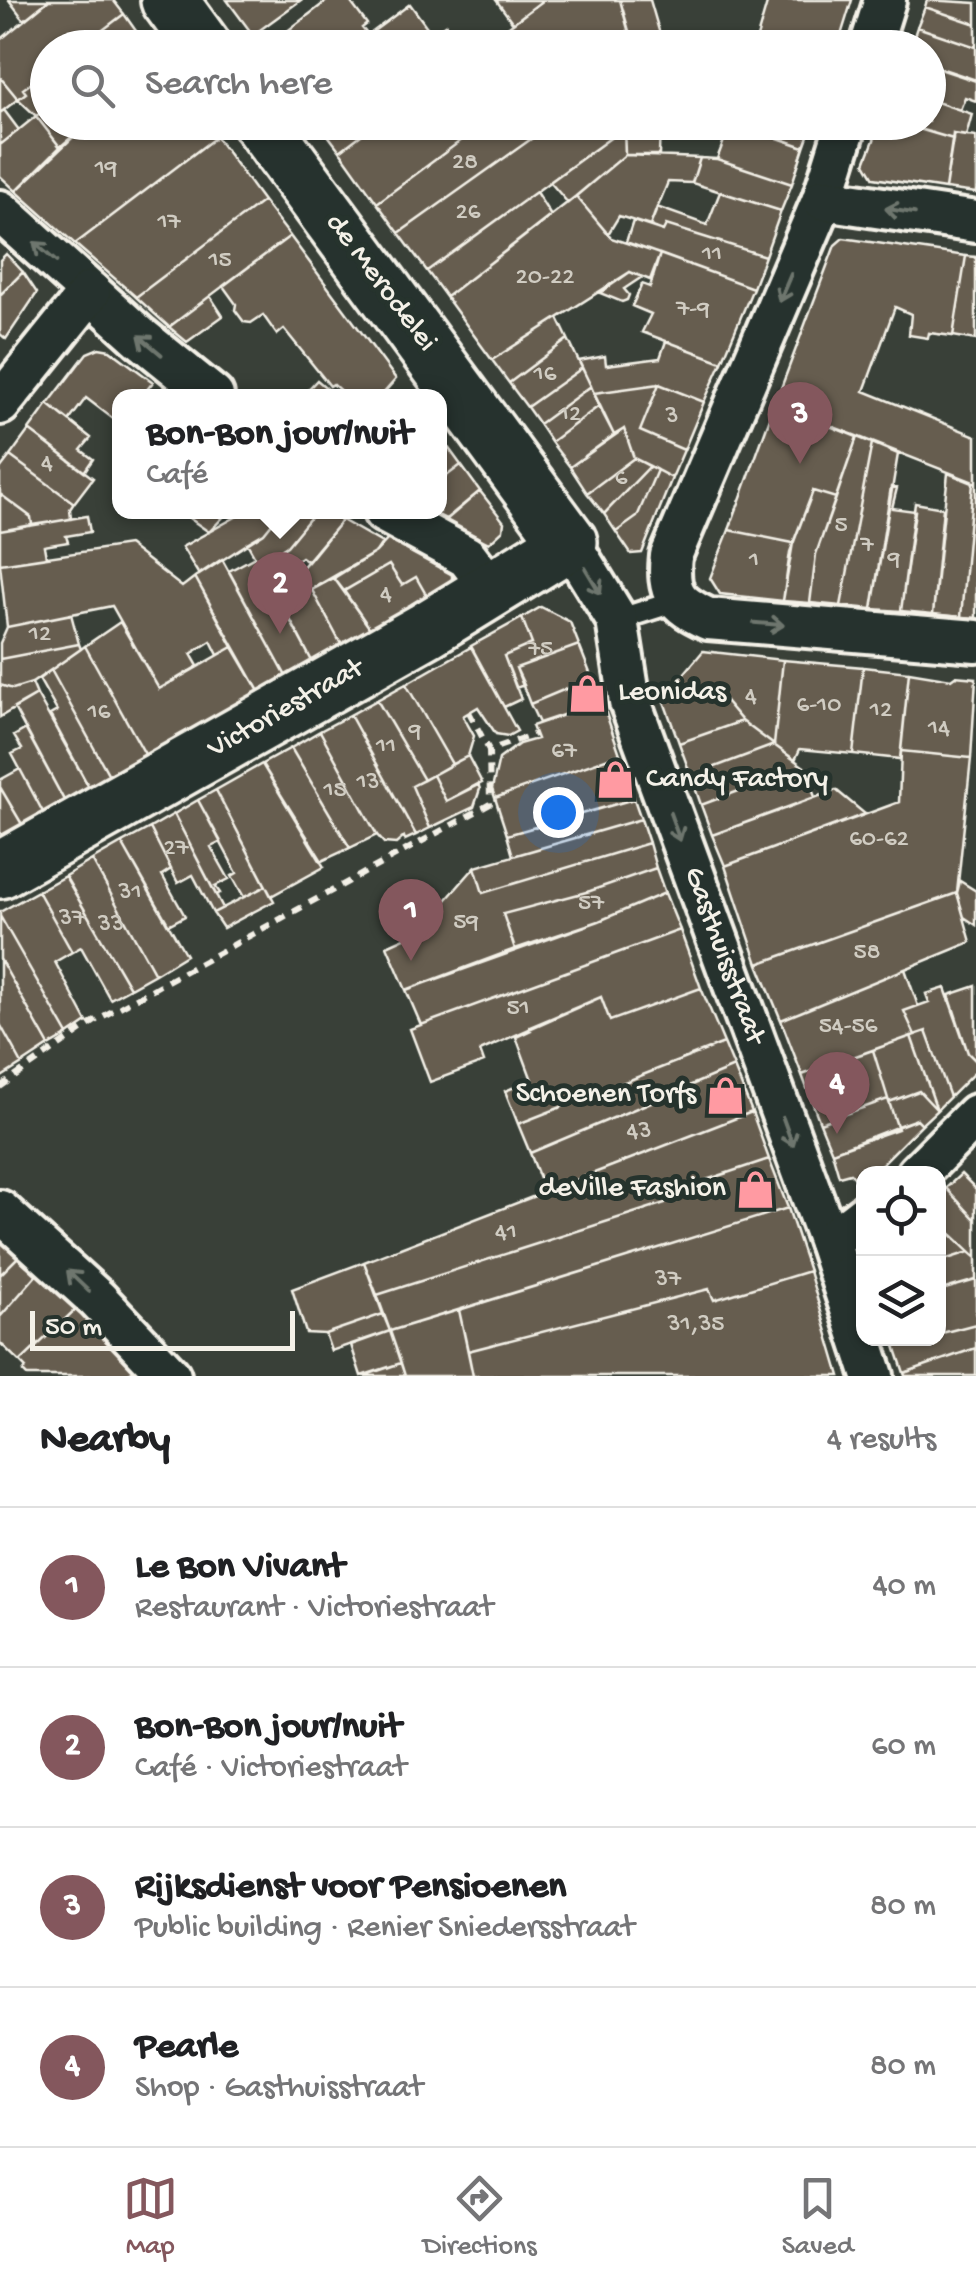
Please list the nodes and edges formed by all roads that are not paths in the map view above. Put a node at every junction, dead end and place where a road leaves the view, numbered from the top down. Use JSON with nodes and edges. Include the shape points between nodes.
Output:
{"nodes":[{"id":1,"x":168,"y":0,"type":"edge"},
{"id":2,"x":885,"y":0,"type":"edge"},
{"id":3,"x":190,"y":30,"type":"edge"},
{"id":4,"x":876,"y":30,"type":"edge"},
{"id":5,"x":273,"y":140,"type":"edge"},
{"id":6,"x":842,"y":140,"type":"edge"},
{"id":7,"x":824,"y":198,"type":"junction"},
{"id":8,"x":0,"y":211,"type":"edge"},
{"id":9,"x":976,"y":222,"type":"edge"},
{"id":10,"x":90,"y":292,"type":"junction"},
{"id":11,"x":205,"y":389,"type":"edge"},
{"id":12,"x":0,"y":404,"type":"edge"},
{"id":13,"x":397,"y":519,"type":"edge"},
{"id":14,"x":569,"y":542,"type":"junction"},
{"id":15,"x":492,"y":590,"type":"junction"},
{"id":16,"x":677,"y":601,"type":"junction"},
{"id":17,"x":617,"y":620,"type":"junction"},
{"id":18,"x":976,"y":641,"type":"edge"},
{"id":19,"x":0,"y":870,"type":"edge"},
{"id":20,"x":976,"y":1115,"type":"edge"},
{"id":21,"x":925,"y":1166,"type":"edge"},
{"id":22,"x":0,"y":1211,"type":"edge"},
{"id":23,"x":856,"y":1222,"type":"edge"},
{"id":24,"x":829,"y":1242,"type":"junction"},
{"id":25,"x":170,"y":1376,"type":"edge"},
{"id":26,"x":872,"y":1376,"type":"edge"}],
"edges":[{"from":1,"to":3,"type":"street"},
{"from":2,"to":4,"type":"street"},
{"from":5,"to":14,"type":"street","name":"de Merodelei"},
{"from":6,"to":7,"type":"street"},
{"from":9,"to":7,"type":"street","one_way":true},
{"from":7,"to":16,"type":"street","one_way":true,"via":[[671,556]]},
{"from":10,"to":8,"type":"street","one_way":true},
{"from":11,"to":10,"type":"street","one_way":true},
{"from":10,"to":12,"type":"street"},
{"from":13,"to":15,"type":"street","via":[[467,557]]},
{"from":14,"to":15,"type":"street","name":"Victoriestraat"},
{"from":14,"to":17,"type":"street","name":"Gasthuisstraat","one_way":true},
{"from":15,"to":19,"type":"street","name":"Victoriestraat"},
{"from":16,"to":17,"type":"lane"},
{"from":16,"to":18,"type":"street","one_way":true,"via":[[708,618]]},
{"from":17,"to":24,"type":"street","name":"Gasthuisstraat","one_way":true,"via":[[630,702]]},
{"from":20,"to":21,"type":"street"},
{"from":25,"to":22,"type":"street","one_way":true},
{"from":23,"to":24,"type":"street"},
{"from":24,"to":26,"type":"street","name":"Gasthuisstraat"}]}
